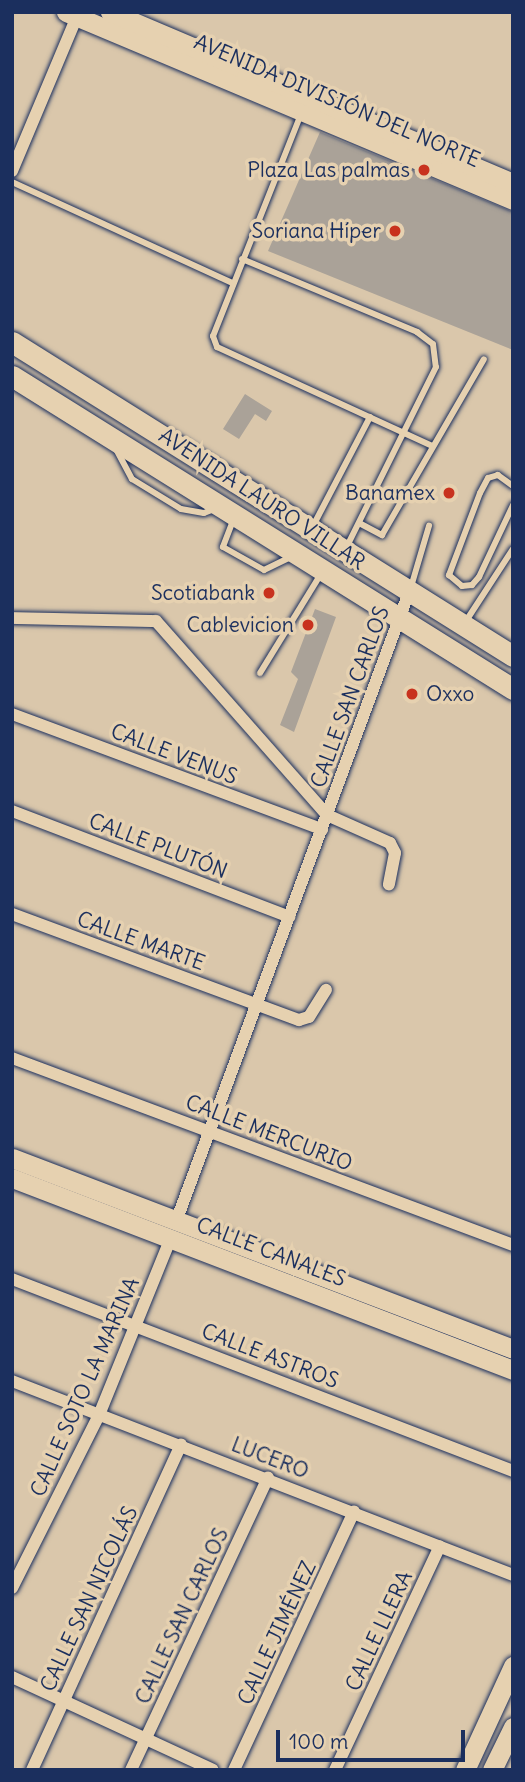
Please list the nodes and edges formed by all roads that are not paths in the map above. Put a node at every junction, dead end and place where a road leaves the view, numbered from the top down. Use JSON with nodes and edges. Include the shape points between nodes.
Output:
{"nodes":[{"id":1,"x":110,"y":12,"type":"edge"},
{"id":2,"x":74,"y":14,"type":"edge"},
{"id":3,"x":306,"y":103,"type":"junction"},
{"id":4,"x":12,"y":171,"type":"edge"},
{"id":5,"x":12,"y":182,"type":"edge"},
{"id":6,"x":513,"y":183,"type":"edge"},
{"id":7,"x":513,"y":200,"type":"edge"},
{"id":8,"x":242,"y":260,"type":"junction"},
{"id":9,"x":233,"y":283,"type":"junction"},
{"id":10,"x":12,"y":342,"type":"edge"},
{"id":11,"x":484,"y":359,"type":"dead end"},
{"id":12,"x":12,"y":376,"type":"edge"},
{"id":13,"x":370,"y":417,"type":"junction"},
{"id":14,"x":405,"y":433,"type":"junction"},
{"id":15,"x":111,"y":438,"type":"junction"},
{"id":16,"x":432,"y":446,"type":"junction"},
{"id":17,"x":188,"y":450,"type":"junction"},
{"id":18,"x":170,"y":475,"type":"junction"},
{"id":19,"x":513,"y":486,"type":"edge"},
{"id":20,"x":513,"y":505,"type":"edge"},
{"id":21,"x":228,"y":511,"type":"junction"},
{"id":22,"x":361,"y":524,"type":"junction"},
{"id":23,"x":429,"y":526,"type":"dead end"},
{"id":24,"x":310,"y":531,"type":"junction"},
{"id":25,"x":513,"y":550,"type":"edge"},
{"id":26,"x":343,"y":552,"type":"junction"},
{"id":27,"x":297,"y":553,"type":"junction"},
{"id":28,"x":323,"y":570,"type":"junction"},
{"id":29,"x":409,"y":593,"type":"junction"},
{"id":30,"x":12,"y":618,"type":"edge"},
{"id":31,"x":400,"y":619,"type":"junction"},
{"id":32,"x":463,"y":625,"type":"junction"},
{"id":33,"x":513,"y":656,"type":"edge"},
{"id":34,"x":260,"y":673,"type":"dead end"},
{"id":35,"x":513,"y":689,"type":"edge"},
{"id":36,"x":12,"y":714,"type":"edge"},
{"id":37,"x":12,"y":811,"type":"edge"},
{"id":38,"x":327,"y":815,"type":"junction"},
{"id":39,"x":322,"y":830,"type":"junction"},
{"id":40,"x":389,"y":884,"type":"dead end"},
{"id":41,"x":12,"y":914,"type":"edge"},
{"id":42,"x":289,"y":916,"type":"junction"},
{"id":43,"x":326,"y":989,"type":"dead end"},
{"id":44,"x":257,"y":1004,"type":"junction"},
{"id":45,"x":12,"y":1058,"type":"edge"},
{"id":46,"x":210,"y":1131,"type":"junction"},
{"id":47,"x":12,"y":1158,"type":"edge"},
{"id":48,"x":12,"y":1178,"type":"edge"},
{"id":49,"x":174,"y":1229,"type":"junction"},
{"id":50,"x":513,"y":1245,"type":"edge"},
{"id":51,"x":12,"y":1279,"type":"edge"},
{"id":52,"x":138,"y":1326,"type":"junction"},
{"id":53,"x":513,"y":1349,"type":"edge"},
{"id":54,"x":513,"y":1370,"type":"edge"},
{"id":55,"x":12,"y":1381,"type":"edge"},
{"id":56,"x":99,"y":1415,"type":"junction"},
{"id":57,"x":181,"y":1444,"type":"junction"},
{"id":58,"x":513,"y":1471,"type":"edge"},
{"id":59,"x":268,"y":1478,"type":"junction"},
{"id":60,"x":354,"y":1512,"type":"junction"},
{"id":61,"x":440,"y":1546,"type":"junction"},
{"id":62,"x":513,"y":1575,"type":"edge"},
{"id":63,"x":12,"y":1588,"type":"edge"},
{"id":64,"x":513,"y":1666,"type":"edge"},
{"id":65,"x":12,"y":1677,"type":"edge"},
{"id":66,"x":64,"y":1700,"type":"junction"},
{"id":67,"x":513,"y":1727,"type":"edge"},
{"id":68,"x":146,"y":1738,"type":"junction"},
{"id":69,"x":32,"y":1770,"type":"edge"},
{"id":70,"x":131,"y":1770,"type":"edge"},
{"id":71,"x":213,"y":1770,"type":"edge"},
{"id":72,"x":234,"y":1770,"type":"edge"},
{"id":73,"x":335,"y":1770,"type":"edge"},
{"id":74,"x":465,"y":1770,"type":"edge"},
{"id":75,"x":492,"y":1770,"type":"edge"}],
"edges":[{"from":1,"to":3,"type":"main road","name":"AVENIDA DIVISIÓN DEL NORTE"},
{"from":2,"to":3,"type":"main road","name":"AVENIDA DIVISIÓN DEL NORTE"},
{"from":2,"to":4,"type":"street"},
{"from":3,"to":6,"type":"main road","name":"AVENIDA DIVISIÓN DEL NORTE"},
{"from":3,"to":7,"type":"main road","name":"AVENIDA DIVISIÓN DEL NORTE"},
{"from":3,"to":8,"type":"lane"},
{"from":5,"to":9,"type":"lane"},
{"from":8,"to":9,"type":"lane"},
{"from":8,"to":14,"type":"lane","via":[[417,331],[433,344],[436,367]]},
{"from":9,"to":13,"type":"lane","via":[[213,336],[216,346]]},
{"from":10,"to":17,"type":"main road","name":"AVENIDA LAURO VILLAR"},
{"from":11,"to":16,"type":"lane"},
{"from":12,"to":15,"type":"main road","name":"AVENIDA LAURO VILLAR"},
{"from":13,"to":14,"type":"lane"},
{"from":13,"to":24,"type":"lane"},
{"from":14,"to":16,"type":"lane"},
{"from":14,"to":22,"type":"lane"},
{"from":15,"to":18,"type":"main road","name":"AVENIDA LAURO VILLAR"},
{"from":15,"to":21,"type":"lane","via":[[132,479],[171,503],[204,513]]},
{"from":16,"to":22,"type":"lane","via":[[382,535]]},
{"from":17,"to":18,"type":"main road"},
{"from":17,"to":24,"type":"main road","name":"AVENIDA LAURO VILLAR"},
{"from":18,"to":21,"type":"main road","name":"AVENIDA LAURO VILLAR"},
{"from":19,"to":20,"type":"lane","via":[[498,475],[488,478],[480,493],[449,575],[462,586],[472,585],[479,577]]},
{"from":21,"to":27,"type":"main road","name":"AVENIDA LAURO VILLAR"},
{"from":21,"to":27,"type":"lane","via":[[223,547],[264,570]]},
{"from":22,"to":26,"type":"lane"},
{"from":23,"to":29,"type":"lane"},
{"from":24,"to":26,"type":"main road","name":"AVENIDA LAURO VILLAR"},
{"from":25,"to":32,"type":"lane"},
{"from":26,"to":29,"type":"main road","name":"AVENIDA LAURO VILLAR"},
{"from":27,"to":28,"type":"main road","name":"AVENIDA LAURO VILLAR"},
{"from":28,"to":31,"type":"main road","name":"AVENIDA LAURO VILLAR"},
{"from":28,"to":34,"type":"lane"},
{"from":29,"to":31,"type":"street","name":"CALLE SAN CARLOS"},
{"from":29,"to":32,"type":"main road","name":"AVENIDA LAURO VILLAR"},
{"from":30,"to":38,"type":"street","via":[[156,621]]},
{"from":31,"to":35,"type":"main road","name":"AVENIDA LAURO VILLAR"},
{"from":31,"to":38,"type":"street","name":"CALLE SAN CARLOS"},
{"from":32,"to":33,"type":"main road","name":"AVENIDA LAURO VILLAR"},
{"from":36,"to":39,"type":"street","name":"CALLE VENUS"},
{"from":37,"to":42,"type":"street","name":"CALLE PLUTÓN"},
{"from":38,"to":39,"type":"street","name":"CALLE SAN CARLOS"},
{"from":38,"to":40,"type":"street","name":"CALLE SAN CARLOS","via":[[390,843],[395,853]]},
{"from":39,"to":42,"type":"street","name":"CALLE SAN CARLOS"},
{"from":41,"to":44,"type":"street","name":"CALLE MARTE"},
{"from":42,"to":44,"type":"street","name":"CALLE SAN CARLOS"},
{"from":43,"to":44,"type":"street","via":[[309,1017],[299,1020]]},
{"from":44,"to":46,"type":"street","name":"CALLE SAN CARLOS"},
{"from":45,"to":46,"type":"street","name":"CALLE MERCURIO"},
{"from":46,"to":49,"type":"street","name":"CALLE SAN CARLOS"},
{"from":46,"to":50,"type":"street","name":"CALLE MERCURIO"},
{"from":47,"to":49,"type":"main road","name":"CALLE CANALES"},
{"from":48,"to":49,"type":"main road","name":"CALLE CANALES"},
{"from":49,"to":52,"type":"street","name":"CALLE SOTO LA MARINA"},
{"from":49,"to":53,"type":"main road","name":"CALLE CANALES"},
{"from":49,"to":54,"type":"main road","name":"CALLE CANALES"},
{"from":51,"to":52,"type":"street","name":"CALLE ASTROS"},
{"from":52,"to":56,"type":"street","name":"CALLE SOTO LA MARINA"},
{"from":52,"to":58,"type":"street","name":"CALLE ASTROS"},
{"from":55,"to":56,"type":"street","name":"LUCERO"},
{"from":56,"to":57,"type":"street","name":"LUCERO"},
{"from":56,"to":63,"type":"street","name":"CALLE SOTO LA MARINA"},
{"from":57,"to":59,"type":"street","name":"LUCERO"},
{"from":57,"to":66,"type":"street","name":"CALLE SAN NICOLÁS"},
{"from":59,"to":60,"type":"street","name":"LUCERO"},
{"from":59,"to":68,"type":"street","name":"CALLE SAN CARLOS"},
{"from":60,"to":61,"type":"street","name":"LUCERO"},
{"from":60,"to":72,"type":"street","name":"CALLE JIMÉNEZ"},
{"from":61,"to":62,"type":"street","name":"LUCERO"},
{"from":61,"to":73,"type":"street","name":"CALLE LLERA"},
{"from":64,"to":74,"type":"main road"},
{"from":65,"to":66,"type":"street"},
{"from":66,"to":68,"type":"street"},
{"from":66,"to":69,"type":"street","name":"CALLE SAN NICOLÁS"},
{"from":67,"to":75,"type":"main road"},
{"from":68,"to":70,"type":"street","name":"CALLE SAN CARLOS"},
{"from":68,"to":71,"type":"street"}]}
